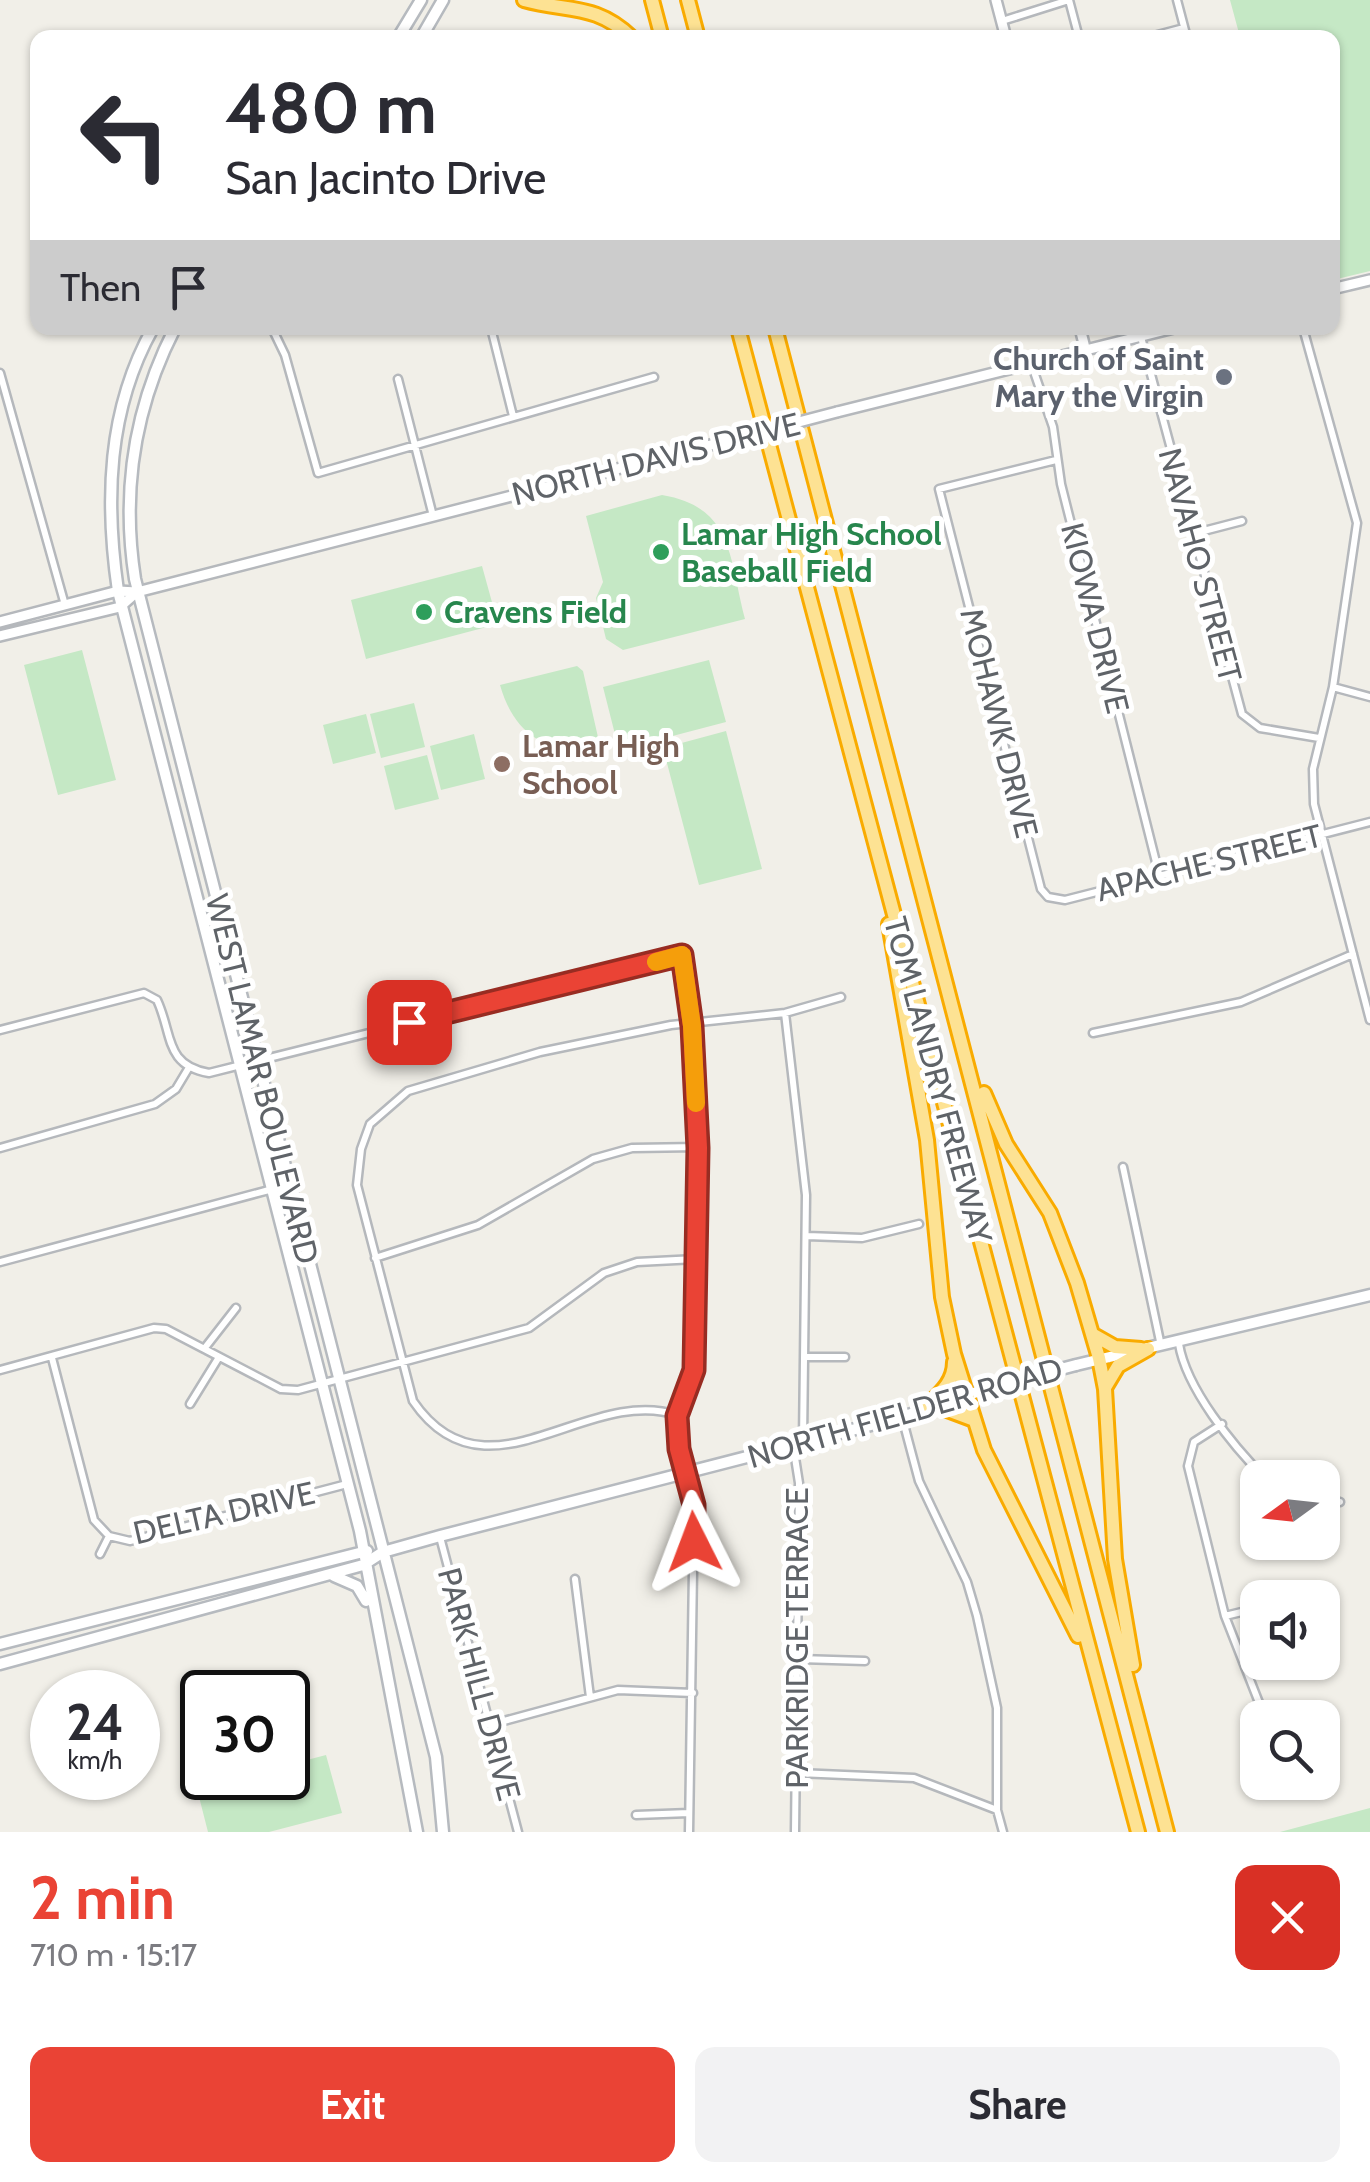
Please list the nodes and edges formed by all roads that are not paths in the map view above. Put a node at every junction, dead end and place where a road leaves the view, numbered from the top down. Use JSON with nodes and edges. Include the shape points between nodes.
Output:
{"nodes":[{"id":1,"x":422,"y":0,"type":"edge"},
{"id":2,"x":443,"y":0,"type":"edge"},
{"id":3,"x":524,"y":0,"type":"edge"},
{"id":4,"x":652,"y":0,"type":"edge"},
{"id":5,"x":691,"y":0,"type":"edge"},
{"id":6,"x":996,"y":0,"type":"edge"},
{"id":7,"x":1069,"y":0,"type":"edge"},
{"id":8,"x":1177,"y":0,"type":"edge"},
{"id":9,"x":1002,"y":21,"type":"junction"},
{"id":10,"x":1184,"y":28,"type":"joint"},
{"id":11,"x":403,"y":30,"type":"edge"},
{"id":12,"x":426,"y":30,"type":"edge"},
{"id":13,"x":624,"y":30,"type":"edge"},
{"id":14,"x":660,"y":30,"type":"edge"},
{"id":15,"x":697,"y":30,"type":"edge"},
{"id":16,"x":1004,"y":30,"type":"edge"},
{"id":17,"x":1077,"y":30,"type":"edge"},
{"id":18,"x":1176,"y":30,"type":"edge"},
{"id":19,"x":1370,"y":280,"type":"edge"},
{"id":20,"x":1340,"y":287,"type":"edge"},
{"id":21,"x":149,"y":335,"type":"edge"},
{"id":22,"x":171,"y":335,"type":"edge"},
{"id":23,"x":275,"y":335,"type":"edge"},
{"id":24,"x":492,"y":335,"type":"edge"},
{"id":25,"x":738,"y":335,"type":"edge"},
{"id":26,"x":776,"y":335,"type":"edge"},
{"id":27,"x":1082,"y":335,"type":"edge"},
{"id":28,"x":1144,"y":335,"type":"edge"},
{"id":29,"x":1305,"y":335,"type":"edge"},
{"id":30,"x":1140,"y":336,"type":"junction"},
{"id":31,"x":1086,"y":348,"type":"junction"},
{"id":32,"x":1031,"y":362,"type":"junction"},
{"id":33,"x":0,"y":373,"type":"edge"},
{"id":34,"x":654,"y":377,"type":"dead end"},
{"id":35,"x":398,"y":379,"type":"dead end"},
{"id":36,"x":513,"y":416,"type":"junction"},
{"id":37,"x":414,"y":445,"type":"junction"},
{"id":38,"x":1056,"y":460,"type":"junction"},
{"id":39,"x":433,"y":516,"type":"junction"},
{"id":40,"x":1242,"y":521,"type":"dead end"},
{"id":41,"x":1192,"y":534,"type":"junction"},
{"id":42,"x":118,"y":592,"type":"junction"},
{"id":43,"x":137,"y":592,"type":"junction"},
{"id":44,"x":65,"y":606,"type":"junction"},
{"id":45,"x":120,"y":607,"type":"junction"},
{"id":46,"x":0,"y":622,"type":"edge"},
{"id":47,"x":0,"y":636,"type":"edge"},
{"id":48,"x":1333,"y":688,"type":"junction"},
{"id":49,"x":1370,"y":697,"type":"edge"},
{"id":50,"x":1319,"y":738,"type":"junction"},
{"id":51,"x":869,"y":818,"type":"junction"},
{"id":52,"x":1370,"y":822,"type":"edge"},
{"id":53,"x":1321,"y":835,"type":"junction"},
{"id":54,"x":1159,"y":874,"type":"junction"},
{"id":55,"x":1048,"y":898,"type":"joint"},
{"id":56,"x":1352,"y":954,"type":"junction"},
{"id":57,"x":941,"y":959,"type":"junction"},
{"id":58,"x":242,"y":997,"type":"junction"},
{"id":59,"x":841,"y":997,"type":"dead end"},
{"id":60,"x":224,"y":1002,"type":"junction"},
{"id":61,"x":785,"y":1013,"type":"junction"},
{"id":62,"x":1370,"y":1020,"type":"edge"},
{"id":63,"x":692,"y":1026,"type":"junction"},
{"id":64,"x":0,"y":1030,"type":"edge"},
{"id":65,"x":1093,"y":1033,"type":"dead end"},
{"id":66,"x":258,"y":1060,"type":"junction"},
{"id":67,"x":238,"y":1064,"type":"junction"},
{"id":68,"x":188,"y":1069,"type":"junction"},
{"id":69,"x":0,"y":1148,"type":"edge"},
{"id":70,"x":698,"y":1148,"type":"junction"},
{"id":71,"x":1123,"y":1167,"type":"dead end"},
{"id":72,"x":269,"y":1190,"type":"junction"},
{"id":73,"x":919,"y":1224,"type":"dead end"},
{"id":74,"x":806,"y":1236,"type":"junction"},
{"id":75,"x":375,"y":1258,"type":"junction"},
{"id":76,"x":696,"y":1259,"type":"junction"},
{"id":77,"x":0,"y":1262,"type":"edge"},
{"id":78,"x":1370,"y":1295,"type":"edge"},
{"id":79,"x":236,"y":1308,"type":"dead end"},
{"id":80,"x":1092,"y":1334,"type":"junction"},
{"id":81,"x":1179,"y":1344,"type":"junction"},
{"id":82,"x":1154,"y":1348,"type":"junction"},
{"id":83,"x":204,"y":1349,"type":"junction"},
{"id":84,"x":954,"y":1354,"type":"junction"},
{"id":85,"x":805,"y":1356,"type":"junction"},
{"id":86,"x":219,"y":1357,"type":"junction"},
{"id":87,"x":845,"y":1357,"type":"dead end"},
{"id":88,"x":52,"y":1358,"type":"junction"},
{"id":89,"x":1098,"y":1358,"type":"junction"},
{"id":90,"x":402,"y":1363,"type":"junction"},
{"id":91,"x":0,"y":1370,"type":"edge"},
{"id":92,"x":339,"y":1378,"type":"junction"},
{"id":93,"x":320,"y":1384,"type":"junction"},
{"id":94,"x":1105,"y":1389,"type":"junction"},
{"id":95,"x":966,"y":1394,"type":"junction"},
{"id":96,"x":190,"y":1404,"type":"dead end"},
{"id":97,"x":925,"y":1408,"type":"junction"},
{"id":98,"x":677,"y":1416,"type":"junction"},
{"id":99,"x":902,"y":1417,"type":"junction"},
{"id":100,"x":974,"y":1420,"type":"junction"},
{"id":101,"x":1222,"y":1424,"type":"junction"},
{"id":102,"x":798,"y":1443,"type":"junction"},
{"id":103,"x":1251,"y":1460,"type":"edge"},
{"id":104,"x":686,"y":1474,"type":"junction"},
{"id":105,"x":347,"y":1484,"type":"junction"},
{"id":106,"x":109,"y":1536,"type":"junction"},
{"id":107,"x":440,"y":1536,"type":"junction"},
{"id":108,"x":362,"y":1550,"type":"junction"},
{"id":109,"x":383,"y":1552,"type":"junction"},
{"id":110,"x":100,"y":1554,"type":"dead end"},
{"id":111,"x":363,"y":1566,"type":"junction"},
{"id":112,"x":328,"y":1575,"type":"junction"},
{"id":113,"x":575,"y":1579,"type":"dead end"},
{"id":114,"x":128,"y":1610,"type":"junction"},
{"id":115,"x":371,"y":1610,"type":"junction"},
{"id":116,"x":1240,"y":1612,"type":"edge"},
{"id":117,"x":1226,"y":1616,"type":"junction"},
{"id":118,"x":132,"y":1629,"type":"junction"},
{"id":119,"x":0,"y":1644,"type":"edge"},
{"id":120,"x":800,"y":1659,"type":"junction"},
{"id":121,"x":865,"y":1662,"type":"dead end"},
{"id":122,"x":0,"y":1664,"type":"edge"},
{"id":123,"x":692,"y":1693,"type":"junction"},
{"id":124,"x":590,"y":1696,"type":"junction"},
{"id":125,"x":1258,"y":1700,"type":"edge"},
{"id":126,"x":489,"y":1725,"type":"junction"},
{"id":127,"x":1143,"y":1737,"type":"junction"},
{"id":128,"x":798,"y":1773,"type":"junction"},
{"id":129,"x":1128,"y":1799,"type":"junction"},
{"id":130,"x":997,"y":1810,"type":"junction"},
{"id":131,"x":689,"y":1813,"type":"junction"},
{"id":132,"x":636,"y":1815,"type":"dead end"},
{"id":133,"x":417,"y":1832,"type":"edge"},
{"id":134,"x":443,"y":1832,"type":"edge"},
{"id":135,"x":518,"y":1832,"type":"edge"},
{"id":136,"x":689,"y":1832,"type":"edge"},
{"id":137,"x":795,"y":1832,"type":"edge"},
{"id":138,"x":1003,"y":1832,"type":"edge"},
{"id":139,"x":1138,"y":1832,"type":"edge"},
{"id":140,"x":1168,"y":1832,"type":"edge"}],
"edges":[{"from":1,"to":11,"type":"main road"},
{"from":2,"to":12,"type":"main road"},
{"from":3,"to":13,"type":"highway","via":[[583,8]]},
{"from":4,"to":14,"type":"highway"},
{"from":5,"to":15,"type":"highway"},
{"from":6,"to":9,"type":"street"},
{"from":7,"to":9,"type":"street"},
{"from":7,"to":17,"type":"street"},
{"from":8,"to":10,"type":"street"},
{"from":9,"to":16,"type":"street"},
{"from":10,"to":18,"type":"street"},
{"from":19,"to":20,"type":"street"},
{"from":21,"to":42,"type":"main road","name":"WEST LAMAR BOULEVARD","via":[[130,380],[111,461]]},
{"from":22,"to":43,"type":"main road","name":"WEST LAMAR BOULEVARD","via":[[132,450],[128,515]]},
{"from":23,"to":37,"type":"street","via":[[318,473]]},
{"from":24,"to":36,"type":"street"},
{"from":25,"to":51,"type":"highway","name":"TOM LANDRY FREEWAY"},
{"from":26,"to":57,"type":"highway","name":"TOM LANDRY FREEWAY"},
{"from":27,"to":31,"type":"street"},
{"from":28,"to":30,"type":"street","name":"NORTH DAVIS DRIVE"},
{"from":29,"to":48,"type":"street","via":[[1356,522]]},
{"from":30,"to":31,"type":"street","name":"NORTH DAVIS DRIVE"},
{"from":30,"to":41,"type":"street","name":"NAVAHO STREET"},
{"from":31,"to":32,"type":"street","name":"NORTH DAVIS DRIVE"},
{"from":32,"to":38,"type":"street","name":"KIOWA DRIVE","via":[[1053,427]]},
{"from":32,"to":39,"type":"street","name":"NORTH DAVIS DRIVE","bridge":true},
{"from":33,"to":44,"type":"street"},
{"from":34,"to":36,"type":"street"},
{"from":35,"to":37,"type":"street"},
{"from":36,"to":37,"type":"street"},
{"from":37,"to":39,"type":"street"},
{"from":38,"to":54,"type":"street","name":"KIOWA DRIVE"},
{"from":38,"to":55,"type":"street","name":"MOHAWK DRIVE","via":[[939,490]]},
{"from":39,"to":43,"type":"street","name":"NORTH DAVIS DRIVE"},
{"from":40,"to":41,"type":"street"},
{"from":41,"to":50,"type":"street","name":"NAVAHO STREET","via":[[1242,714],[1260,728]]},
{"from":42,"to":43,"type":"street","name":"NORTH DAVIS DRIVE"},
{"from":42,"to":44,"type":"street","name":"NORTH DAVIS DRIVE"},
{"from":42,"to":45,"type":"main road","name":"WEST LAMAR BOULEVARD"},
{"from":43,"to":45,"type":"street","name":"NORTH DAVIS DRIVE"},
{"from":43,"to":58,"type":"main road","name":"WEST LAMAR BOULEVARD"},
{"from":44,"to":46,"type":"street","name":"NORTH DAVIS DRIVE"},
{"from":45,"to":47,"type":"street","name":"NORTH DAVIS DRIVE"},
{"from":45,"to":60,"type":"main road","name":"WEST LAMAR BOULEVARD"},
{"from":48,"to":49,"type":"street"},
{"from":48,"to":50,"type":"street"},
{"from":50,"to":53,"type":"street","via":[[1313,769]]},
{"from":51,"to":84,"type":"highway","via":[[927,1140]]},
{"from":51,"to":129,"type":"highway","name":"TOM LANDRY FREEWAY"},
{"from":52,"to":53,"type":"street","name":"APACHE STREET"},
{"from":53,"to":54,"type":"street","name":"APACHE STREET"},
{"from":53,"to":56,"type":"street"},
{"from":54,"to":55,"type":"street","name":"APACHE STREET","via":[[1065,900]]},
{"from":56,"to":62,"type":"street"},
{"from":56,"to":65,"type":"street","via":[[1241,1002]]},
{"from":57,"to":80,"type":"highway","via":[[984,1093],[1006,1144],[1050,1213]]},
{"from":57,"to":127,"type":"highway","name":"TOM LANDRY FREEWAY"},
{"from":58,"to":60,"type":"main road"},
{"from":58,"to":66,"type":"main road","name":"WEST LAMAR BOULEVARD"},
{"from":59,"to":61,"type":"street"},
{"from":60,"to":67,"type":"main road","name":"WEST LAMAR BOULEVARD"},
{"from":61,"to":63,"type":"street"},
{"from":61,"to":74,"type":"street","name":"PARKRIDGE TERRACE"},
{"from":63,"to":66,"type":"street","via":[[682,955]]},
{"from":63,"to":70,"type":"street"},
{"from":63,"to":75,"type":"street","via":[[540,1052],[393,1100],[370,1124],[358,1165]]},
{"from":64,"to":68,"type":"street","via":[[144,993],[157,1000],[176,1056]]},
{"from":66,"to":67,"type":"street"},
{"from":66,"to":92,"type":"main road","name":"WEST LAMAR BOULEVARD"},
{"from":67,"to":68,"type":"street","via":[[210,1072]]},
{"from":67,"to":72,"type":"main road","name":"WEST LAMAR BOULEVARD"},
{"from":68,"to":69,"type":"street","via":[[155,1104]]},
{"from":70,"to":75,"type":"street","via":[[632,1148],[593,1159],[478,1225]]},
{"from":70,"to":76,"type":"street"},
{"from":71,"to":82,"type":"street"},
{"from":72,"to":77,"type":"street"},
{"from":72,"to":93,"type":"main road","name":"WEST LAMAR BOULEVARD"},
{"from":73,"to":74,"type":"street","via":[[862,1238]]},
{"from":74,"to":85,"type":"street","name":"PARKRIDGE TERRACE"},
{"from":75,"to":90,"type":"street"},
{"from":76,"to":90,"type":"street","via":[[637,1262],[604,1273],[529,1328]]},
{"from":76,"to":98,"type":"street","via":[[694,1370]]},
{"from":78,"to":81,"type":"main road","name":"NORTH FIELDER ROAD"},
{"from":79,"to":83,"type":"street"},
{"from":80,"to":82,"type":"highway","via":[[1115,1348]]},
{"from":80,"to":89,"type":"highway"},
{"from":81,"to":82,"type":"main road","name":"NORTH FIELDER ROAD"},
{"from":81,"to":101,"type":"street","via":[[1192,1383]]},
{"from":82,"to":89,"type":"main road","name":"NORTH FIELDER ROAD"},
{"from":82,"to":94,"type":"highway","via":[[1118,1366]]},
{"from":83,"to":86,"type":"street"},
{"from":83,"to":88,"type":"street","via":[[154,1328]]},
{"from":84,"to":95,"type":"highway"},
{"from":84,"to":97,"type":"highway","via":[[954,1374]]},
{"from":85,"to":87,"type":"street"},
{"from":85,"to":102,"type":"street","name":"PARKRIDGE TERRACE"},
{"from":86,"to":93,"type":"street","via":[[280,1389]]},
{"from":86,"to":96,"type":"street"},
{"from":88,"to":91,"type":"street"},
{"from":88,"to":106,"type":"street","name":"DELTA DRIVE","via":[[94,1520]]},
{"from":89,"to":94,"type":"highway"},
{"from":89,"to":95,"type":"main road","name":"NORTH FIELDER ROAD","bridge":true},
{"from":90,"to":92,"type":"street"},
{"from":90,"to":98,"type":"street","via":[[430,1426],[481,1446],[636,1410]]},
{"from":92,"to":93,"type":"street"},
{"from":92,"to":109,"type":"main road","name":"WEST LAMAR BOULEVARD"},
{"from":93,"to":105,"type":"main road","name":"WEST LAMAR BOULEVARD"},
{"from":94,"to":127,"type":"highway","via":[[1115,1559]]},
{"from":95,"to":97,"type":"main road","name":"NORTH FIELDER ROAD"},
{"from":95,"to":100,"type":"highway"},
{"from":97,"to":99,"type":"main road","name":"NORTH FIELDER ROAD"},
{"from":97,"to":100,"type":"highway"},
{"from":98,"to":104,"type":"street"},
{"from":99,"to":102,"type":"main road","name":"NORTH FIELDER ROAD"},
{"from":99,"to":130,"type":"street","via":[[919,1481],[977,1616],[997,1708]]},
{"from":100,"to":129,"type":"highway","via":[[1002,1491],[1074,1626]]},
{"from":101,"to":103,"type":"street"},
{"from":101,"to":117,"type":"street","via":[[1194,1442],[1188,1466]]},
{"from":102,"to":104,"type":"main road","name":"NORTH FIELDER ROAD"},
{"from":102,"to":120,"type":"street","name":"PARKRIDGE TERRACE"},
{"from":104,"to":107,"type":"main road","name":"NORTH FIELDER ROAD"},
{"from":104,"to":123,"type":"street","via":[[694,1505]]},
{"from":105,"to":106,"type":"street","name":"DELTA DRIVE","via":[[130,1540]]},
{"from":105,"to":108,"type":"main road","name":"WEST LAMAR BOULEVARD"},
{"from":106,"to":110,"type":"street"},
{"from":107,"to":109,"type":"main road","name":"NORTH FIELDER ROAD"},
{"from":107,"to":126,"type":"street","name":"PARK HILL DRIVE"},
{"from":108,"to":109,"type":"main road","name":"NORTH FIELDER ROAD"},
{"from":108,"to":111,"type":"main road","name":"WEST LAMAR BOULEVARD"},
{"from":108,"to":114,"type":"main road","name":"NORTH FIELDER ROAD"},
{"from":109,"to":111,"type":"main road","name":"NORTH FIELDER ROAD"},
{"from":109,"to":134,"type":"main road","name":"WEST LAMAR BOULEVARD","via":[[436,1757]]},
{"from":111,"to":112,"type":"main road","name":"NORTH FIELDER ROAD"},
{"from":111,"to":115,"type":"main road","name":"WEST LAMAR BOULEVARD"},
{"from":112,"to":115,"type":"main road","via":[[357,1586]]},
{"from":112,"to":118,"type":"main road","name":"NORTH FIELDER ROAD"},
{"from":113,"to":124,"type":"street"},
{"from":114,"to":118,"type":"main road"},
{"from":114,"to":119,"type":"main road","name":"NORTH FIELDER ROAD"},
{"from":115,"to":133,"type":"main road","name":"WEST LAMAR BOULEVARD"},
{"from":116,"to":117,"type":"street"},
{"from":117,"to":125,"type":"street"},
{"from":118,"to":122,"type":"main road","name":"NORTH FIELDER ROAD"},
{"from":120,"to":121,"type":"street"},
{"from":120,"to":128,"type":"street","name":"PARKRIDGE TERRACE"},
{"from":123,"to":124,"type":"street","via":[[618,1690]]},
{"from":123,"to":131,"type":"street"},
{"from":124,"to":126,"type":"street"},
{"from":126,"to":135,"type":"street","name":"PARK HILL DRIVE"},
{"from":127,"to":140,"type":"highway","name":"TOM LANDRY FREEWAY"},
{"from":128,"to":130,"type":"street","via":[[914,1778]]},
{"from":128,"to":137,"type":"street","name":"PARKRIDGE TERRACE"},
{"from":129,"to":139,"type":"highway","name":"TOM LANDRY FREEWAY"},
{"from":130,"to":138,"type":"street"},
{"from":131,"to":132,"type":"street"},
{"from":131,"to":136,"type":"street"}]}
